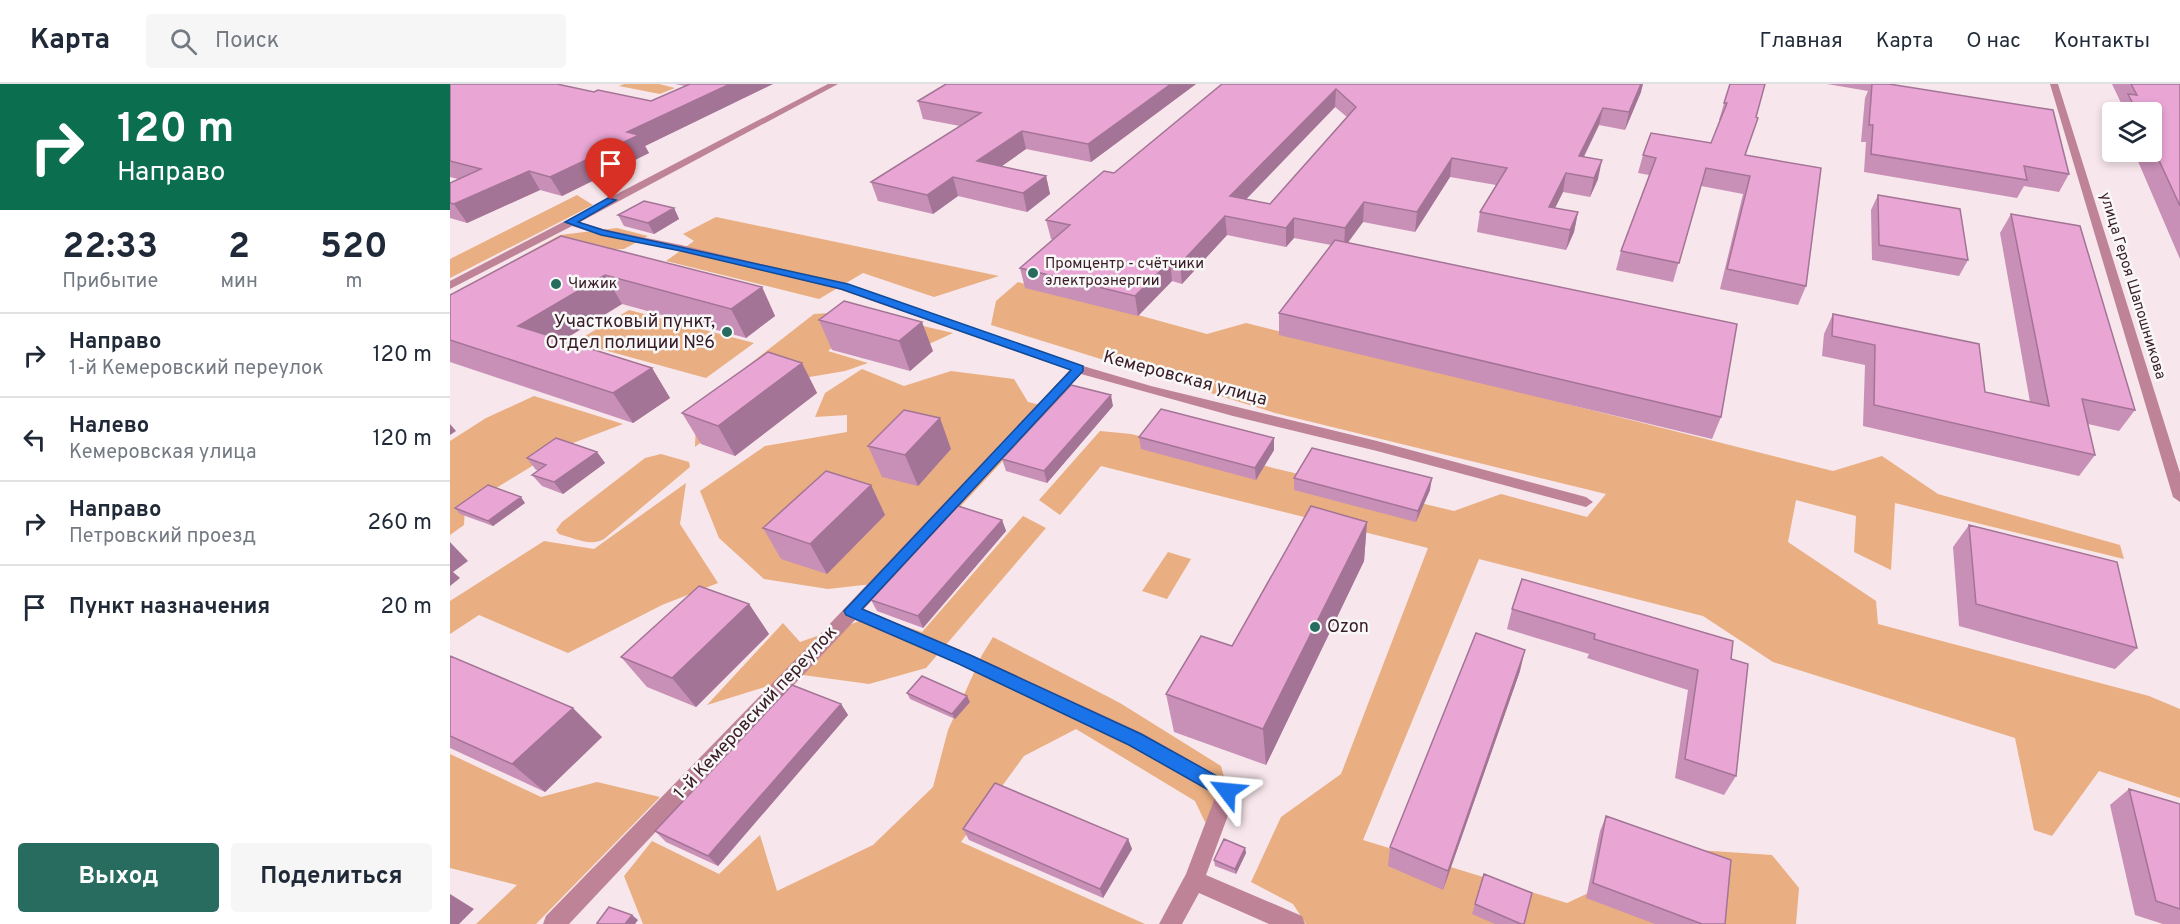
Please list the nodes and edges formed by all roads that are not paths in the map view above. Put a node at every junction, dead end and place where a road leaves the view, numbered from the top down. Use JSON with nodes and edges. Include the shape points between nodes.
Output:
{"nodes":[{"id":1,"x":834,"y":84,"type":"edge"},
{"id":2,"x":2054,"y":84,"type":"edge"},
{"id":3,"x":570,"y":222,"type":"junction"},
{"id":4,"x":450,"y":286,"type":"edge"},
{"id":5,"x":1078,"y":369,"type":"junction"},
{"id":6,"x":2180,"y":497,"type":"edge"},
{"id":7,"x":1586,"y":502,"type":"dead end"},
{"id":8,"x":851,"y":611,"type":"junction"},
{"id":9,"x":1194,"y":880,"type":"junction"},
{"id":10,"x":554,"y":924,"type":"edge"},
{"id":11,"x":1170,"y":924,"type":"edge"},
{"id":12,"x":1294,"y":924,"type":"edge"}],
"edges":[{"from":1,"to":3,"type":"street"},
{"from":2,"to":6,"type":"street","name":"улица Героя Шапошникова"},
{"from":3,"to":4,"type":"street"},
{"from":3,"to":5,"type":"street","name":"Кемеровская улица","via":[[845,287]]},
{"from":5,"to":7,"type":"street","name":"Кемеровская улица"},
{"from":5,"to":8,"type":"street","name":"1-й Кемеровский переулок"},
{"from":8,"to":9,"type":"street","via":[[1135,739],[1227,791]]},
{"from":8,"to":10,"type":"street","name":"1-й Кемеровский переулок"},
{"from":9,"to":11,"type":"street"},
{"from":9,"to":12,"type":"street"}]}
